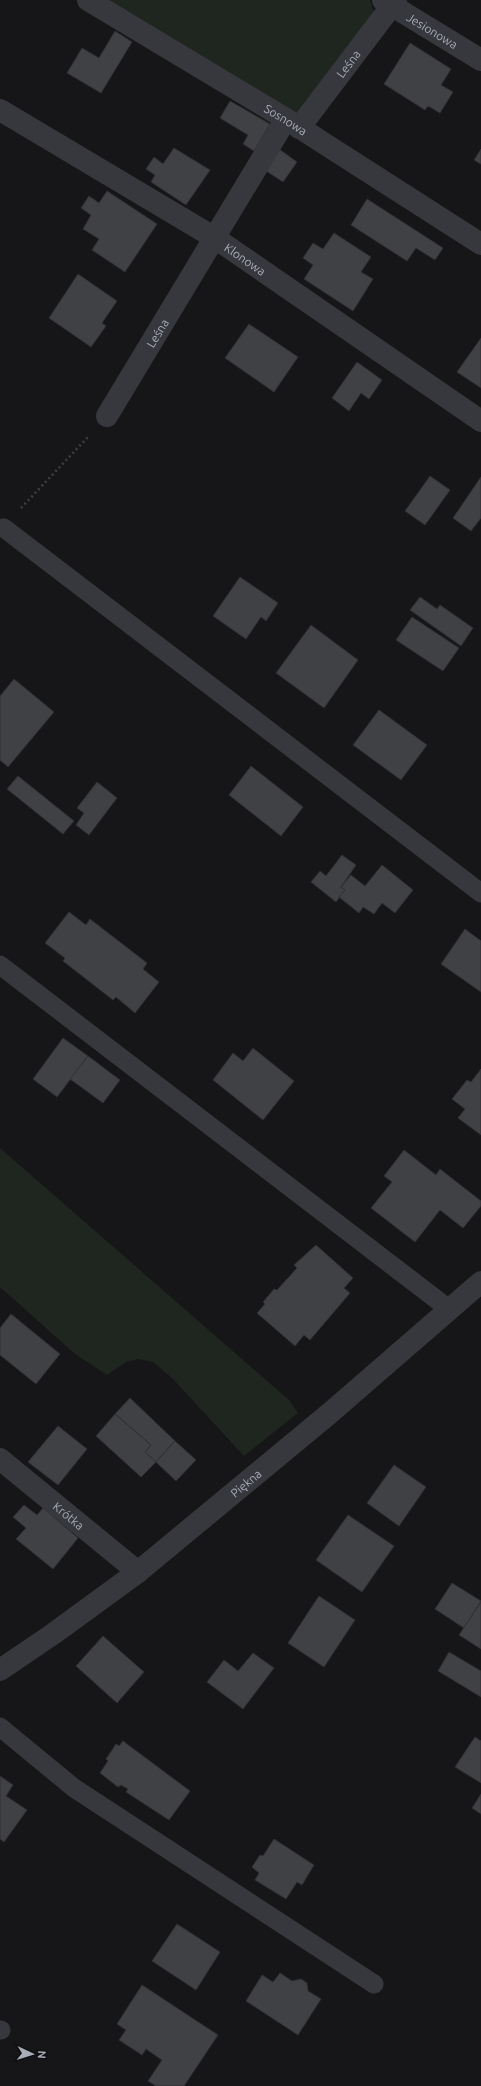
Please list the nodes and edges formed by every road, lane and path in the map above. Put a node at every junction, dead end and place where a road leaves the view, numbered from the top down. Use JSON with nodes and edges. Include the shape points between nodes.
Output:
{"nodes":[{"id":1,"x":88,"y":0,"type":"edge"},
{"id":2,"x":391,"y":2,"type":"edge"},
{"id":3,"x":481,"y":60,"type":"edge"},
{"id":4,"x":0,"y":110,"type":"edge"},
{"id":5,"x":292,"y":123,"type":"junction"},
{"id":6,"x":215,"y":238,"type":"junction"},
{"id":7,"x":481,"y":244,"type":"edge"},
{"id":8,"x":107,"y":416,"type":"joint"},
{"id":9,"x":481,"y":421,"type":"edge"},
{"id":10,"x":4,"y":528,"type":"joint"},
{"id":11,"x":481,"y":893,"type":"edge"},
{"id":12,"x":0,"y":965,"type":"edge"},
{"id":13,"x":481,"y":1282,"type":"edge"},
{"id":14,"x":449,"y":1309,"type":"junction"},
{"id":15,"x":0,"y":1459,"type":"edge"},
{"id":16,"x":138,"y":1572,"type":"junction"},
{"id":17,"x":0,"y":1670,"type":"edge"},
{"id":18,"x":0,"y":1727,"type":"edge"},
{"id":19,"x":374,"y":1984,"type":"dead end"}],
"edges":[{"from":1,"to":5,"type":"street","name":"Sosnowa"},
{"from":2,"to":3,"type":"street","name":"Jesionowa"},
{"from":2,"to":5,"type":"street","name":"Leśna"},
{"from":4,"to":6,"type":"street","name":"Klonowa"},
{"from":5,"to":6,"type":"street","name":"Leśna"},
{"from":5,"to":7,"type":"street","name":"Sosnowa"},
{"from":6,"to":8,"type":"street","name":"Leśna"},
{"from":6,"to":9,"type":"street","name":"Klonowa"},
{"from":8,"to":10,"type":"path"},
{"from":10,"to":11,"type":"lane"},
{"from":12,"to":14,"type":"lane"},
{"from":13,"to":14,"type":"street","name":"Piękna"},
{"from":14,"to":16,"type":"street","name":"Piękna","via":[[330,1413]]},
{"from":15,"to":16,"type":"street","name":"Krótka"},
{"from":16,"to":17,"type":"street","name":"Piękna"},
{"from":18,"to":19,"type":"lane","via":[[74,1788]]}]}
